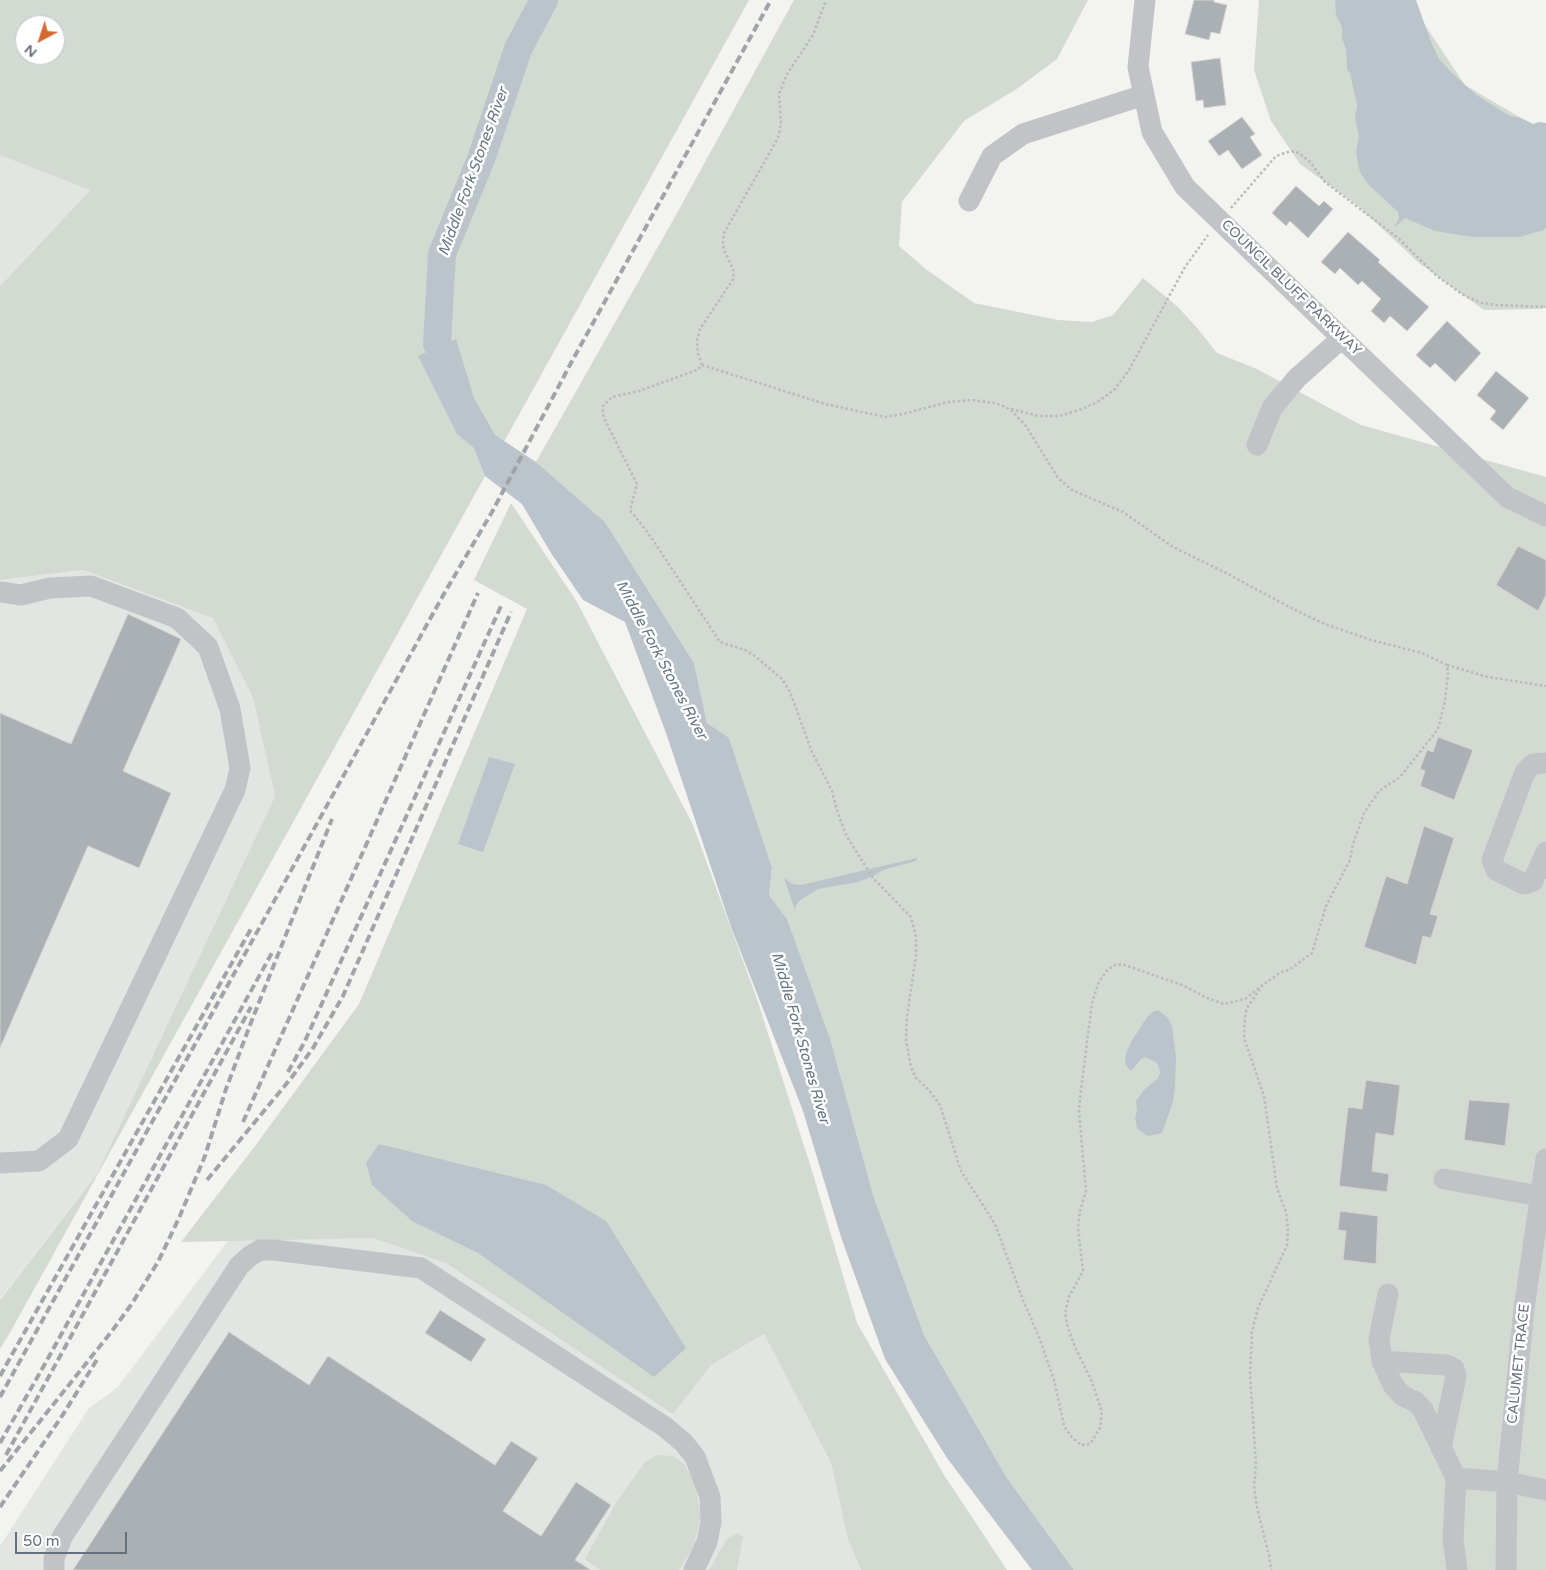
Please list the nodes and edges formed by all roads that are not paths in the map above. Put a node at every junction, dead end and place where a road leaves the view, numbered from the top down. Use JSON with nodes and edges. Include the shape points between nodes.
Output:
{"nodes":[{"id":1,"x":1144,"y":0,"type":"edge"},
{"id":2,"x":1144,"y":95,"type":"junction"},
{"id":3,"x":969,"y":201,"type":"dead end"},
{"id":4,"x":1342,"y":338,"type":"junction"},
{"id":5,"x":1257,"y":445,"type":"dead end"},
{"id":6,"x":1546,"y":516,"type":"edge"},
{"id":7,"x":0,"y":592,"type":"edge"},
{"id":8,"x":1546,"y":763,"type":"edge"},
{"id":9,"x":1546,"y":852,"type":"edge"},
{"id":10,"x":1546,"y":1159,"type":"edge"},
{"id":11,"x":0,"y":1163,"type":"edge"},
{"id":12,"x":1444,"y":1179,"type":"dead end"},
{"id":13,"x":1540,"y":1196,"type":"junction"},
{"id":14,"x":1388,"y":1294,"type":"dead end"},
{"id":15,"x":1382,"y":1361,"type":"junction"},
{"id":16,"x":1441,"y":1448,"type":"junction"},
{"id":17,"x":1456,"y":1478,"type":"junction"},
{"id":18,"x":1507,"y":1482,"type":"junction"},
{"id":19,"x":1546,"y":1490,"type":"edge"},
{"id":20,"x":54,"y":1570,"type":"edge"},
{"id":21,"x":694,"y":1570,"type":"edge"},
{"id":22,"x":1457,"y":1570,"type":"edge"},
{"id":23,"x":1506,"y":1570,"type":"edge"}],
"edges":[{"from":1,"to":2,"type":"street","name":"COUNCIL BLUFF PARKWAY","via":[[1138,67]]},
{"from":2,"to":3,"type":"street","via":[[1023,134],[992,156]]},
{"from":2,"to":4,"type":"street","name":"COUNCIL BLUFF PARKWAY","via":[[1152,132],[1186,187]]},
{"from":4,"to":5,"type":"street","via":[[1297,378],[1272,408]]},
{"from":4,"to":6,"type":"street","name":"COUNCIL BLUFF PARKWAY","via":[[1507,498]]},
{"from":7,"to":11,"type":"street","via":[[21,595],[50,588],[91,586],[177,618],[208,646],[230,709],[240,768],[235,790],[68,1139],[39,1161]]},
{"from":8,"to":9,"type":"street","via":[[1533,764],[1525,772],[1492,860],[1496,870],[1524,884],[1533,881]]},
{"from":10,"to":13,"type":"street","name":"CALUMET TRACE"},
{"from":12,"to":13,"type":"street"},
{"from":13,"to":18,"type":"street","name":"CALUMET TRACE","via":[[1524,1309]]},
{"from":14,"to":15,"type":"street","via":[[1380,1339]]},
{"from":15,"to":16,"type":"street","via":[[1393,1385],[1423,1410]]},
{"from":15,"to":16,"type":"street","via":[[1446,1364],[1454,1369],[1456,1376]]},
{"from":16,"to":17,"type":"street"},
{"from":17,"to":18,"type":"street"},
{"from":17,"to":22,"type":"street","via":[[1453,1539]]},
{"from":18,"to":19,"type":"street"},
{"from":18,"to":23,"type":"street","name":"CALUMET TRACE"},
{"from":20,"to":21,"type":"street","via":[[54,1558],[62,1537],[239,1266],[260,1250],[421,1268],[665,1427],[695,1457],[710,1498],[711,1522],[707,1542]]}]}
